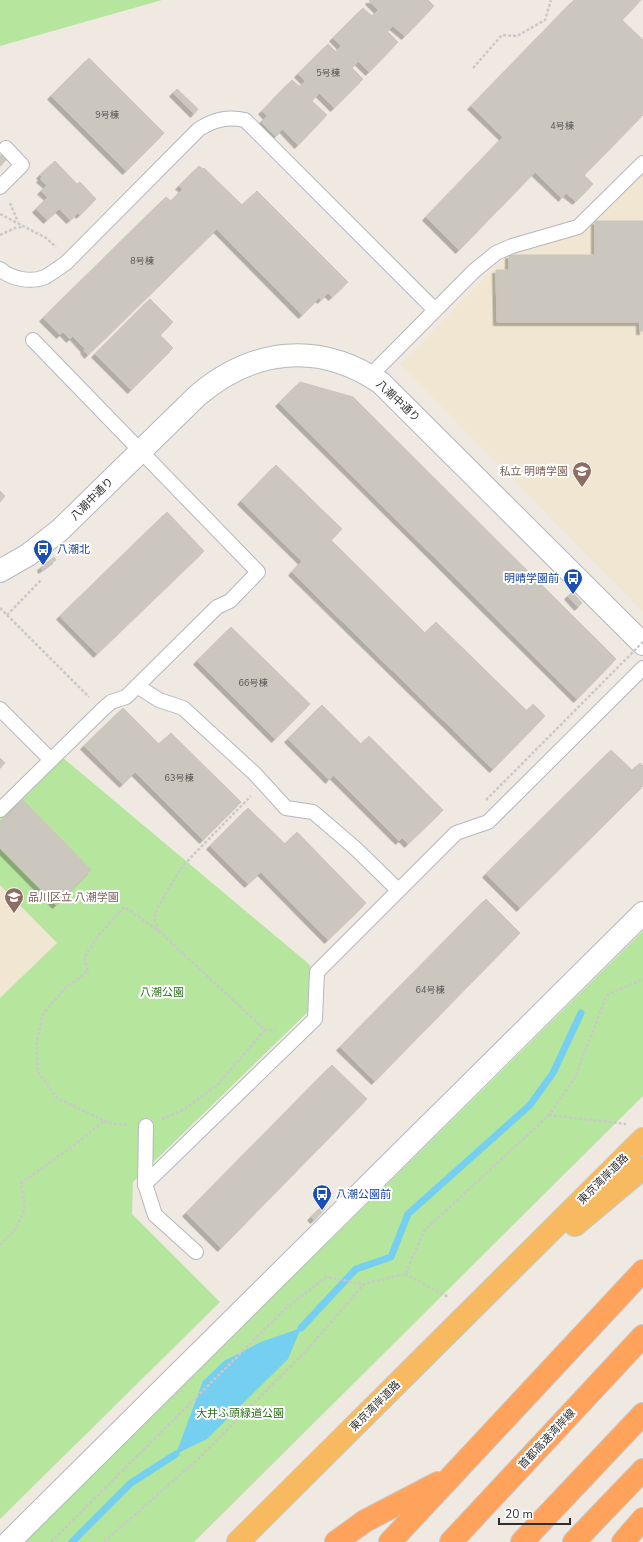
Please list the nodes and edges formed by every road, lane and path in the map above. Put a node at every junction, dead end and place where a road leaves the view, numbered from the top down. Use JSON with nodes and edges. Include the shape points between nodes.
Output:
{"nodes":[{"id":1,"x":552,"y":0,"type":"edge"},
{"id":2,"x":473,"y":68,"type":"dead end"},
{"id":3,"x":6,"y":148,"type":"dead end"},
{"id":4,"x":643,"y":163,"type":"edge"},
{"id":5,"x":0,"y":187,"type":"edge"},
{"id":6,"x":0,"y":214,"type":"edge"},
{"id":7,"x":23,"y":226,"type":"junction"},
{"id":8,"x":0,"y":235,"type":"edge"},
{"id":9,"x":66,"y":263,"type":"junction"},
{"id":10,"x":0,"y":269,"type":"edge"},
{"id":11,"x":435,"y":310,"type":"junction"},
{"id":12,"x":33,"y":340,"type":"dead end"},
{"id":13,"x":370,"y":376,"type":"junction"},
{"id":14,"x":141,"y":451,"type":"junction"},
{"id":15,"x":0,"y":571,"type":"edge"},
{"id":16,"x":42,"y":579,"type":"dead end"},
{"id":17,"x":0,"y":608,"type":"edge"},
{"id":18,"x":7,"y":615,"type":"junction"},
{"id":19,"x":643,"y":643,"type":"edge"},
{"id":20,"x":643,"y":668,"type":"edge"},
{"id":21,"x":137,"y":686,"type":"junction"},
{"id":22,"x":91,"y":699,"type":"dead end"},
{"id":23,"x":0,"y":709,"type":"edge"},
{"id":24,"x":51,"y":760,"type":"junction"},
{"id":25,"x":260,"y":779,"type":"junction"},
{"id":26,"x":486,"y":800,"type":"dead end"},
{"id":27,"x":0,"y":810,"type":"edge"},
{"id":28,"x":398,"y":890,"type":"junction"},
{"id":29,"x":643,"y":913,"type":"edge"},
{"id":30,"x":159,"y":931,"type":"junction"},
{"id":31,"x":643,"y":979,"type":"edge"},
{"id":32,"x":549,"y":1115,"type":"junction"},
{"id":33,"x":104,"y":1121,"type":"junction"},
{"id":34,"x":627,"y":1124,"type":"dead end"},
{"id":35,"x":146,"y":1126,"type":"junction"},
{"id":36,"x":643,"y":1139,"type":"edge"},
{"id":37,"x":643,"y":1168,"type":"edge"},
{"id":38,"x":145,"y":1184,"type":"junction"},
{"id":39,"x":0,"y":1246,"type":"edge"},
{"id":40,"x":196,"y":1252,"type":"dead end"},
{"id":41,"x":512,"y":1270,"type":"junction"},
{"id":42,"x":643,"y":1271,"type":"edge"},
{"id":43,"x":406,"y":1274,"type":"junction"},
{"id":44,"x":364,"y":1284,"type":"junction"},
{"id":45,"x":448,"y":1297,"type":"dead end"},
{"id":46,"x":643,"y":1336,"type":"edge"},
{"id":47,"x":643,"y":1414,"type":"edge"},
{"id":48,"x":643,"y":1470,"type":"edge"},
{"id":49,"x":454,"y":1476,"type":"junction"},
{"id":50,"x":643,"y":1518,"type":"edge"},
{"id":51,"x":9,"y":1542,"type":"edge"},
{"id":52,"x":50,"y":1542,"type":"edge"},
{"id":53,"x":104,"y":1542,"type":"edge"},
{"id":54,"x":238,"y":1542,"type":"edge"},
{"id":55,"x":336,"y":1542,"type":"edge"},
{"id":56,"x":390,"y":1542,"type":"edge"},
{"id":57,"x":450,"y":1542,"type":"edge"},
{"id":58,"x":522,"y":1542,"type":"edge"},
{"id":59,"x":574,"y":1542,"type":"edge"},
{"id":60,"x":623,"y":1542,"type":"edge"}],
"edges":[{"from":1,"to":2,"type":"path","via":[[545,20],[517,36],[502,35]]},
{"from":3,"to":5,"type":"lane","via":[[22,165]]},
{"from":4,"to":11,"type":"lane","via":[[578,227],[496,253]]},
{"from":6,"to":7,"type":"path"},
{"from":7,"to":8,"type":"path"},
{"from":7,"to":9,"type":"path","via":[[55,245]]},
{"from":9,"to":10,"type":"lane","via":[[44,277],[29,280],[5,274]]},
{"from":9,"to":11,"type":"lane","via":[[199,129],[209,122],[222,118],[236,118],[245,120]]},
{"from":11,"to":13,"type":"lane"},
{"from":12,"to":14,"type":"lane"},
{"from":13,"to":14,"type":"street","name":"八潮中通り","via":[[340,363],[308,356],[286,355],[257,361],[216,380]]},
{"from":13,"to":19,"type":"street","name":"八潮中通り","via":[[392,393]]},
{"from":14,"to":15,"type":"street","name":"八潮中通り","via":[[60,530],[28,555]]},
{"from":14,"to":21,"type":"lane","via":[[258,572],[230,601],[217,607]]},
{"from":16,"to":18,"type":"path"},
{"from":17,"to":18,"type":"path"},
{"from":18,"to":22,"type":"path"},
{"from":19,"to":26,"type":"path","bridge":true},
{"from":20,"to":28,"type":"lane","via":[[488,822],[456,833]]},
{"from":21,"to":24,"type":"lane","via":[[126,697],[111,702]]},
{"from":21,"to":25,"type":"lane","via":[[159,700],[182,708]]},
{"from":23,"to":24,"type":"lane"},
{"from":24,"to":27,"type":"lane"},
{"from":25,"to":28,"type":"lane","via":[[286,808],[313,812]]},
{"from":25,"to":30,"type":"path","via":[[254,793],[180,870],[154,918]]},
{"from":28,"to":38,"type":"lane","via":[[318,972],[315,1019]]},
{"from":29,"to":51,"type":"street"},
{"from":30,"to":33,"type":"path","via":[[124,907],[98,936],[84,958],[88,971],[64,989],[43,1014],[36,1046],[38,1072],[58,1098]]},
{"from":30,"to":35,"type":"path","via":[[265,1030],[218,1084],[185,1109]]},
{"from":31,"to":32,"type":"path","via":[[607,995],[574,1079]]},
{"from":32,"to":34,"type":"path"},
{"from":32,"to":43,"type":"path","via":[[424,1231]]},
{"from":33,"to":35,"type":"path"},
{"from":33,"to":39,"type":"path","via":[[21,1183],[25,1208],[16,1229]]},
{"from":35,"to":38,"type":"lane"},
{"from":36,"to":41,"type":"highway","name":"東京湾岸道路"},
{"from":37,"to":41,"type":"highway","name":"東京湾岸道路","via":[[567,1232]]},
{"from":38,"to":40,"type":"lane","via":[[155,1215]]},
{"from":41,"to":54,"type":"highway","name":"東京湾岸道路"},
{"from":42,"to":49,"type":"highway"},
{"from":43,"to":44,"type":"path"},
{"from":43,"to":45,"type":"path"},
{"from":44,"to":52,"type":"path","via":[[326,1277],[284,1310]]},
{"from":44,"to":53,"type":"path","via":[[307,1350],[208,1449]]},
{"from":46,"to":57,"type":"highway","name":"首都高速湾岸線"},
{"from":47,"to":58,"type":"highway"},
{"from":48,"to":59,"type":"highway"},
{"from":49,"to":55,"type":"highway","via":[[365,1521]]},
{"from":49,"to":56,"type":"highway"},
{"from":50,"to":60,"type":"highway"}]}
